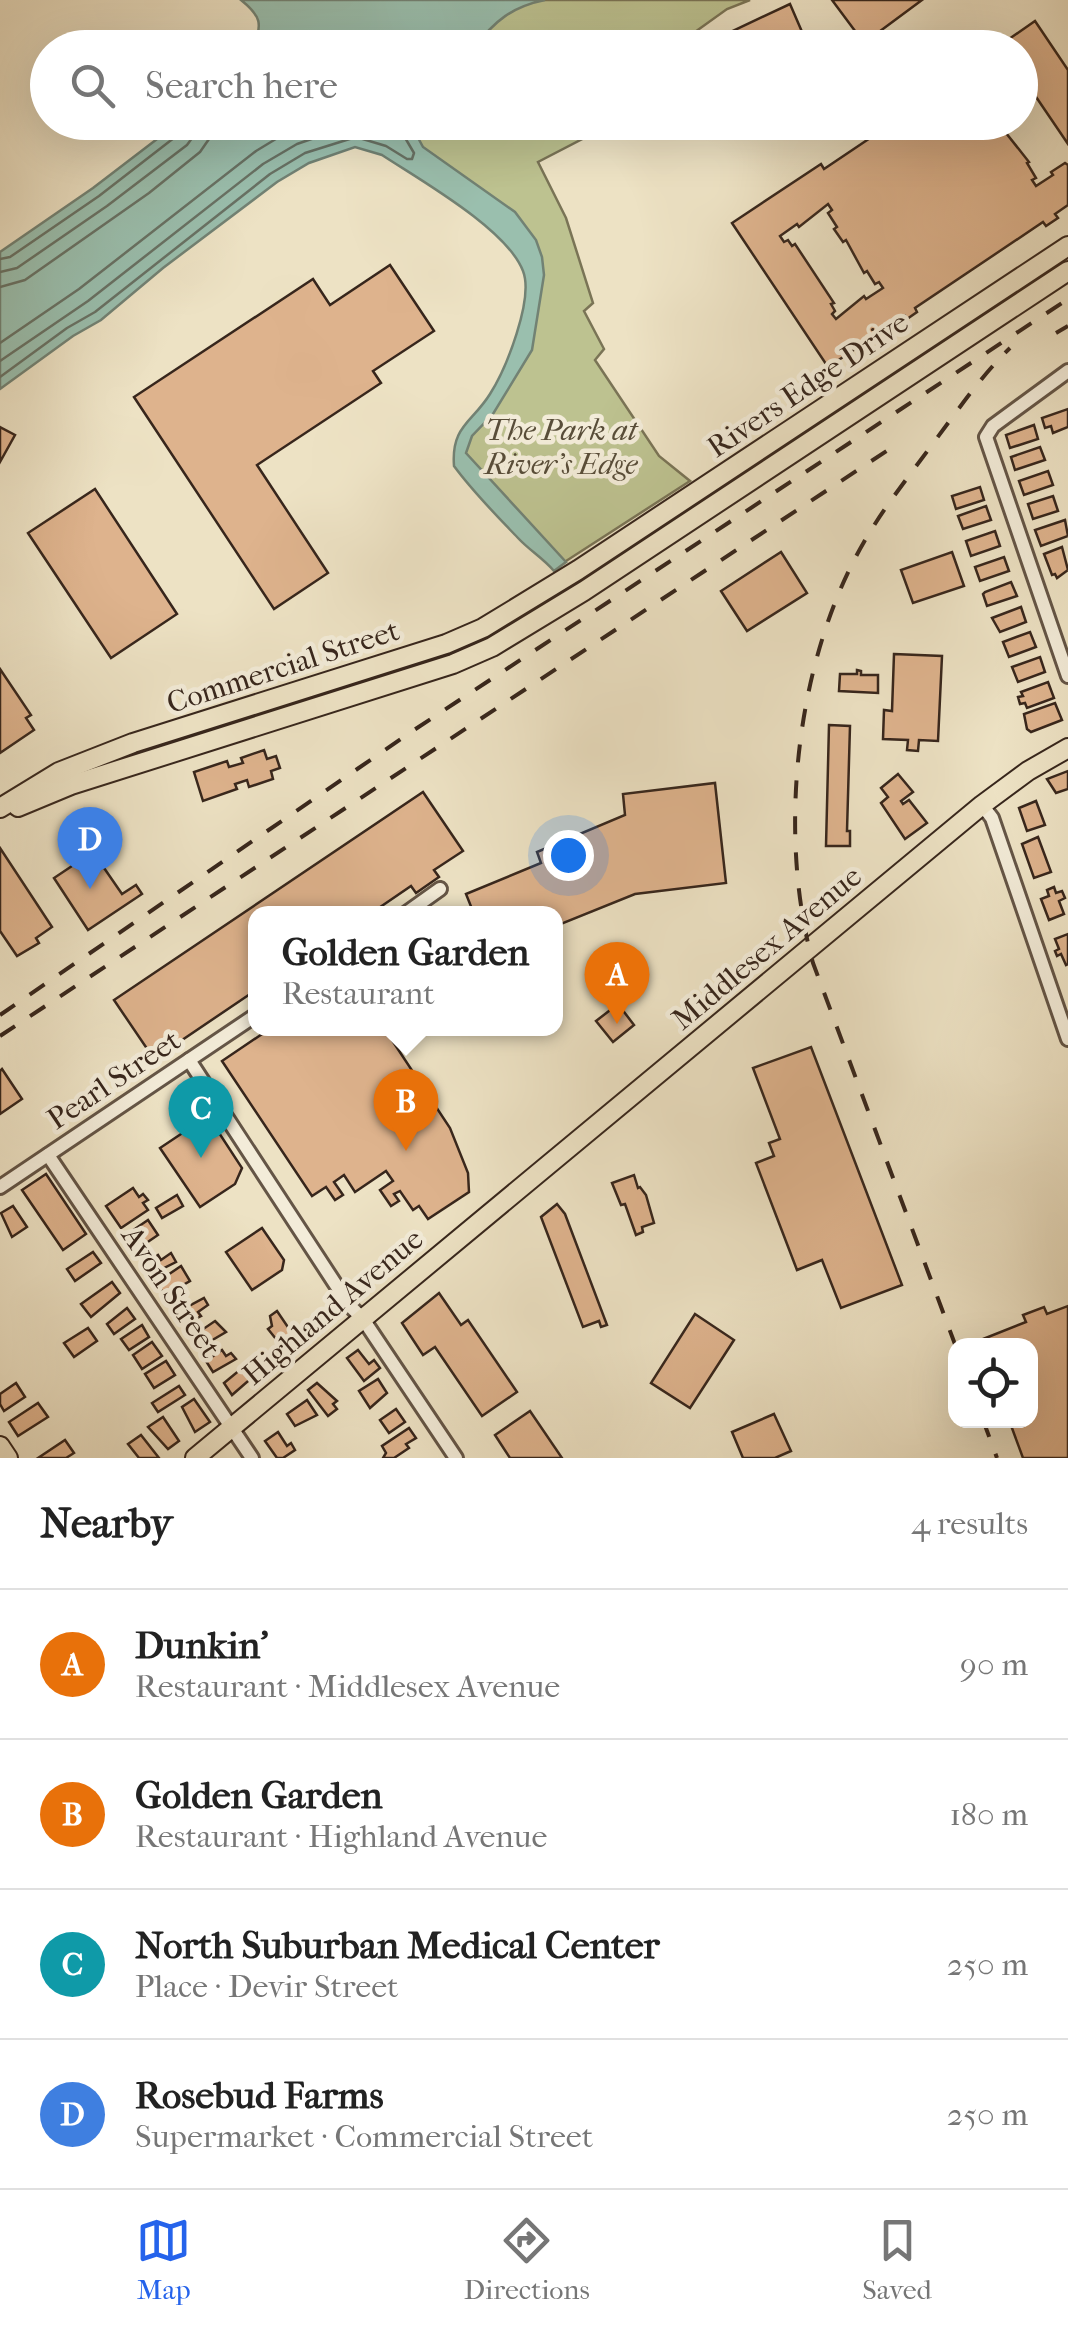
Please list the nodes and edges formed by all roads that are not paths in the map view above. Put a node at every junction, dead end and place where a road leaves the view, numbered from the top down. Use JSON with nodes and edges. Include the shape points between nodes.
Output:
{"nodes":[{"id":1,"x":1068,"y":246,"type":"edge"},
{"id":2,"x":1068,"y":271,"type":"edge"},
{"id":3,"x":1068,"y":371,"type":"edge"},
{"id":4,"x":578,"y":570,"type":"joint"},
{"id":5,"x":584,"y":591,"type":"joint"},
{"id":6,"x":1068,"y":676,"type":"edge"},
{"id":7,"x":1068,"y":748,"type":"edge"},
{"id":8,"x":982,"y":805,"type":"junction"},
{"id":9,"x":0,"y":808,"type":"edge"},
{"id":10,"x":0,"y":816,"type":"edge"},
{"id":11,"x":440,"y":889,"type":"dead end"},
{"id":12,"x":416,"y":906,"type":"edge"},
{"id":13,"x":248,"y":1020,"type":"edge"},
{"id":14,"x":1068,"y":1039,"type":"edge"},
{"id":15,"x":189,"y":1060,"type":"junction"},
{"id":16,"x":48,"y":1155,"type":"junction"},
{"id":17,"x":0,"y":1187,"type":"edge"},
{"id":18,"x":507,"y":1199,"type":"joint"},
{"id":19,"x":363,"y":1319,"type":"junction"},
{"id":20,"x":231,"y":1427,"type":"junction"},
{"id":21,"x":0,"y":1446,"type":"edge"},
{"id":22,"x":8,"y":1458,"type":"edge"},
{"id":23,"x":195,"y":1458,"type":"edge"},
{"id":24,"x":252,"y":1458,"type":"edge"},
{"id":25,"x":456,"y":1458,"type":"edge"}],
"edges":[{"from":1,"to":4,"type":"main road","name":"Rivers Edge Drive"},
{"from":2,"to":5,"type":"main road","name":"Rivers Edge Drive"},
{"from":3,"to":6,"type":"street","via":[[988,432],[986,442]]},
{"from":4,"to":9,"type":"main road","name":"Commercial Street","via":[[446,644],[134,743],[59,772]]},
{"from":5,"to":10,"type":"main road","name":"Commercial Street","via":[[453,664],[70,785]]},
{"from":7,"to":8,"type":"main road","name":"Middlesex Avenue"},
{"from":8,"to":14,"type":"street"},
{"from":8,"to":18,"type":"main road","name":"Middlesex Avenue"},
{"from":11,"to":12,"type":"street"},
{"from":13,"to":15,"type":"street","name":"Pearl Street"},
{"from":15,"to":16,"type":"street","name":"Pearl Street"},
{"from":15,"to":19,"type":"street"},
{"from":16,"to":17,"type":"street","name":"Pearl Street"},
{"from":16,"to":20,"type":"street","name":"Avon Street"},
{"from":18,"to":19,"type":"main road","name":"Highland Avenue"},
{"from":19,"to":20,"type":"main road","name":"Highland Avenue"},
{"from":19,"to":25,"type":"street"},
{"from":20,"to":23,"type":"main road","name":"Highland Avenue"},
{"from":20,"to":24,"type":"street","name":"Avon Street"},
{"from":21,"to":22,"type":"main road"}]}
